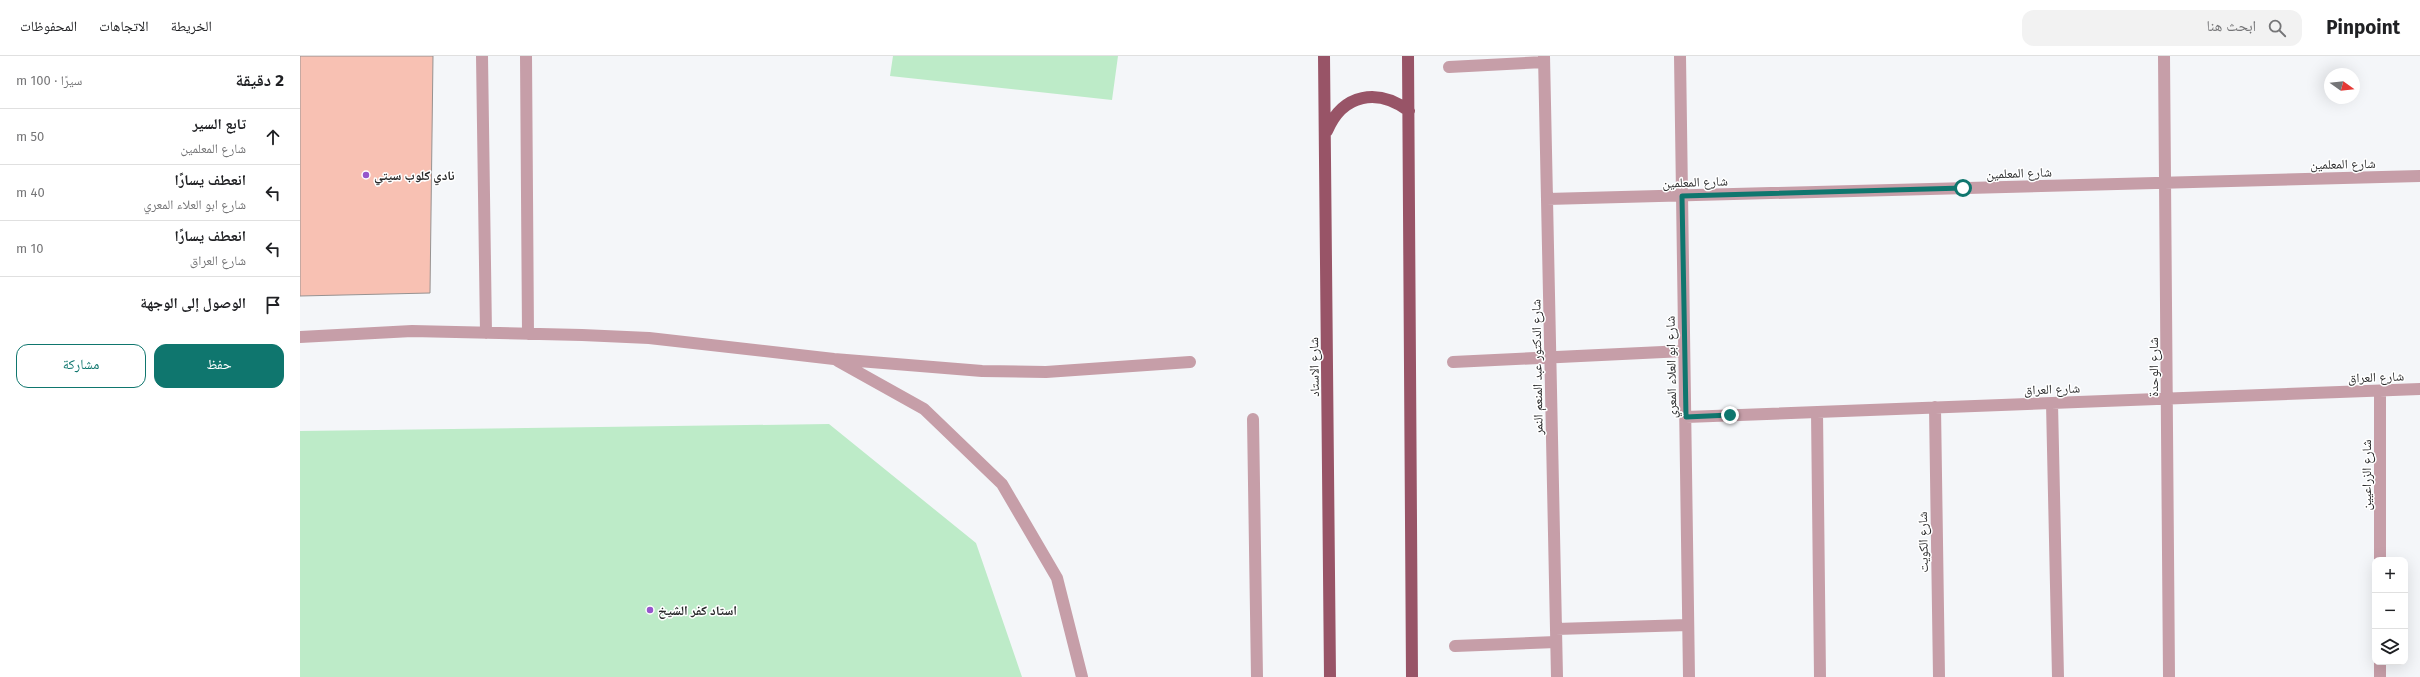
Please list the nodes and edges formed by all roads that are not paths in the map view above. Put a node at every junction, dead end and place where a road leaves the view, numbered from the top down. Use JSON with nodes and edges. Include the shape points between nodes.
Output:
{"nodes":[{"id":1,"x":482,"y":56,"type":"edge"},
{"id":2,"x":526,"y":56,"type":"edge"},
{"id":3,"x":1324,"y":56,"type":"edge"},
{"id":4,"x":1408,"y":56,"type":"edge"},
{"id":5,"x":1680,"y":56,"type":"edge"},
{"id":6,"x":2164,"y":56,"type":"edge"},
{"id":7,"x":1544,"y":59,"type":"edge"},
{"id":8,"x":1449,"y":67,"type":"dead end"},
{"id":9,"x":1409,"y":112,"type":"junction"},
{"id":10,"x":1325,"y":135,"type":"junction"},
{"id":11,"x":2420,"y":176,"type":"edge"},
{"id":12,"x":2165,"y":183,"type":"junction"},
{"id":13,"x":1682,"y":196,"type":"junction"},
{"id":14,"x":1547,"y":199,"type":"junction"},
{"id":15,"x":486,"y":333,"type":"junction"},
{"id":16,"x":528,"y":334,"type":"junction"},
{"id":17,"x":300,"y":337,"type":"edge"},
{"id":18,"x":1684,"y":351,"type":"junction"},
{"id":19,"x":1550,"y":357,"type":"junction"},
{"id":20,"x":834,"y":359,"type":"junction"},
{"id":21,"x":1190,"y":362,"type":"dead end"},
{"id":22,"x":1453,"y":362,"type":"dead end"},
{"id":23,"x":2420,"y":389,"type":"edge"},
{"id":24,"x":2380,"y":391,"type":"junction"},
{"id":25,"x":2167,"y":399,"type":"junction"},
{"id":26,"x":2052,"y":403,"type":"junction"},
{"id":27,"x":1935,"y":408,"type":"junction"},
{"id":28,"x":1817,"y":412,"type":"junction"},
{"id":29,"x":1686,"y":417,"type":"junction"},
{"id":30,"x":1253,"y":419,"type":"dead end"},
{"id":31,"x":2380,"y":557,"type":"edge"},
{"id":32,"x":1688,"y":625,"type":"junction"},
{"id":33,"x":1556,"y":629,"type":"junction"},
{"id":34,"x":1556,"y":642,"type":"junction"},
{"id":35,"x":1455,"y":646,"type":"dead end"},
{"id":36,"x":2380,"y":665,"type":"edge"},
{"id":37,"x":1082,"y":677,"type":"edge"},
{"id":38,"x":1257,"y":677,"type":"edge"},
{"id":39,"x":1330,"y":677,"type":"edge"},
{"id":40,"x":1412,"y":677,"type":"edge"},
{"id":41,"x":1557,"y":677,"type":"edge"},
{"id":42,"x":1689,"y":677,"type":"edge"},
{"id":43,"x":1820,"y":677,"type":"edge"},
{"id":44,"x":1939,"y":677,"type":"edge"},
{"id":45,"x":2058,"y":677,"type":"edge"},
{"id":46,"x":2169,"y":677,"type":"edge"},
{"id":47,"x":2380,"y":677,"type":"edge"}],
"edges":[{"from":1,"to":15,"type":"street"},
{"from":2,"to":16,"type":"street"},
{"from":3,"to":10,"type":"main road","name":"شارع الاستاد"},
{"from":4,"to":9,"type":"main road"},
{"from":5,"to":13,"type":"street","name":"شارع ابو العلاء المعري"},
{"from":6,"to":12,"type":"street","name":"شارع الوحدة"},
{"from":7,"to":8,"type":"street"},
{"from":7,"to":14,"type":"street","name":"شارع الدكتور عبد المنعم النمر"},
{"from":9,"to":10,"type":"main road","via":[[1378,96],[1360,98],[1344,106],[1332,119]]},
{"from":9,"to":40,"type":"main road"},
{"from":10,"to":39,"type":"main road","name":"شارع الاستاد"},
{"from":11,"to":12,"type":"street","name":"شارع المعلمين"},
{"from":12,"to":13,"type":"street","name":"شارع المعلمين"},
{"from":12,"to":25,"type":"street","name":"شارع الوحدة"},
{"from":13,"to":14,"type":"street","name":"شارع المعلمين"},
{"from":13,"to":18,"type":"street","name":"شارع ابو العلاء المعري"},
{"from":14,"to":19,"type":"street","name":"شارع الدكتور عبد المنعم النمر"},
{"from":15,"to":16,"type":"street"},
{"from":15,"to":17,"type":"street","via":[[412,332]]},
{"from":16,"to":20,"type":"street","via":[[649,338]]},
{"from":18,"to":19,"type":"street"},
{"from":18,"to":29,"type":"street","name":"شارع ابو العلاء المعري"},
{"from":19,"to":22,"type":"street"},
{"from":19,"to":33,"type":"street","name":"شارع الدكتور عبد المنعم النمر"},
{"from":20,"to":21,"type":"street","via":[[990,372],[1046,372]]},
{"from":20,"to":37,"type":"street","via":[[924,409],[1002,484],[1057,578]]},
{"from":23,"to":24,"type":"street","name":"شارع العراق"},
{"from":24,"to":25,"type":"street","name":"شارع العراق"},
{"from":24,"to":31,"type":"street","name":"شارع الزراعيين"},
{"from":25,"to":26,"type":"street","name":"شارع العراق"},
{"from":25,"to":46,"type":"street","name":"شارع الوحدة"},
{"from":26,"to":27,"type":"street","name":"شارع العراق"},
{"from":26,"to":45,"type":"street"},
{"from":27,"to":28,"type":"street","name":"شارع العراق"},
{"from":27,"to":44,"type":"street","name":"شارع الكويت"},
{"from":28,"to":29,"type":"street","name":"شارع العراق"},
{"from":28,"to":43,"type":"street"},
{"from":29,"to":32,"type":"street","name":"شارع ابو العلاء المعري"},
{"from":30,"to":38,"type":"street"},
{"from":32,"to":33,"type":"street"},
{"from":32,"to":42,"type":"street","name":"شارع ابو العلاء المعري"},
{"from":33,"to":34,"type":"street","name":"شارع الدكتور عبد المنعم النمر"},
{"from":34,"to":35,"type":"street"},
{"from":34,"to":41,"type":"street","name":"شارع الدكتور عبد المنعم النمر"},
{"from":36,"to":47,"type":"street"}]}
